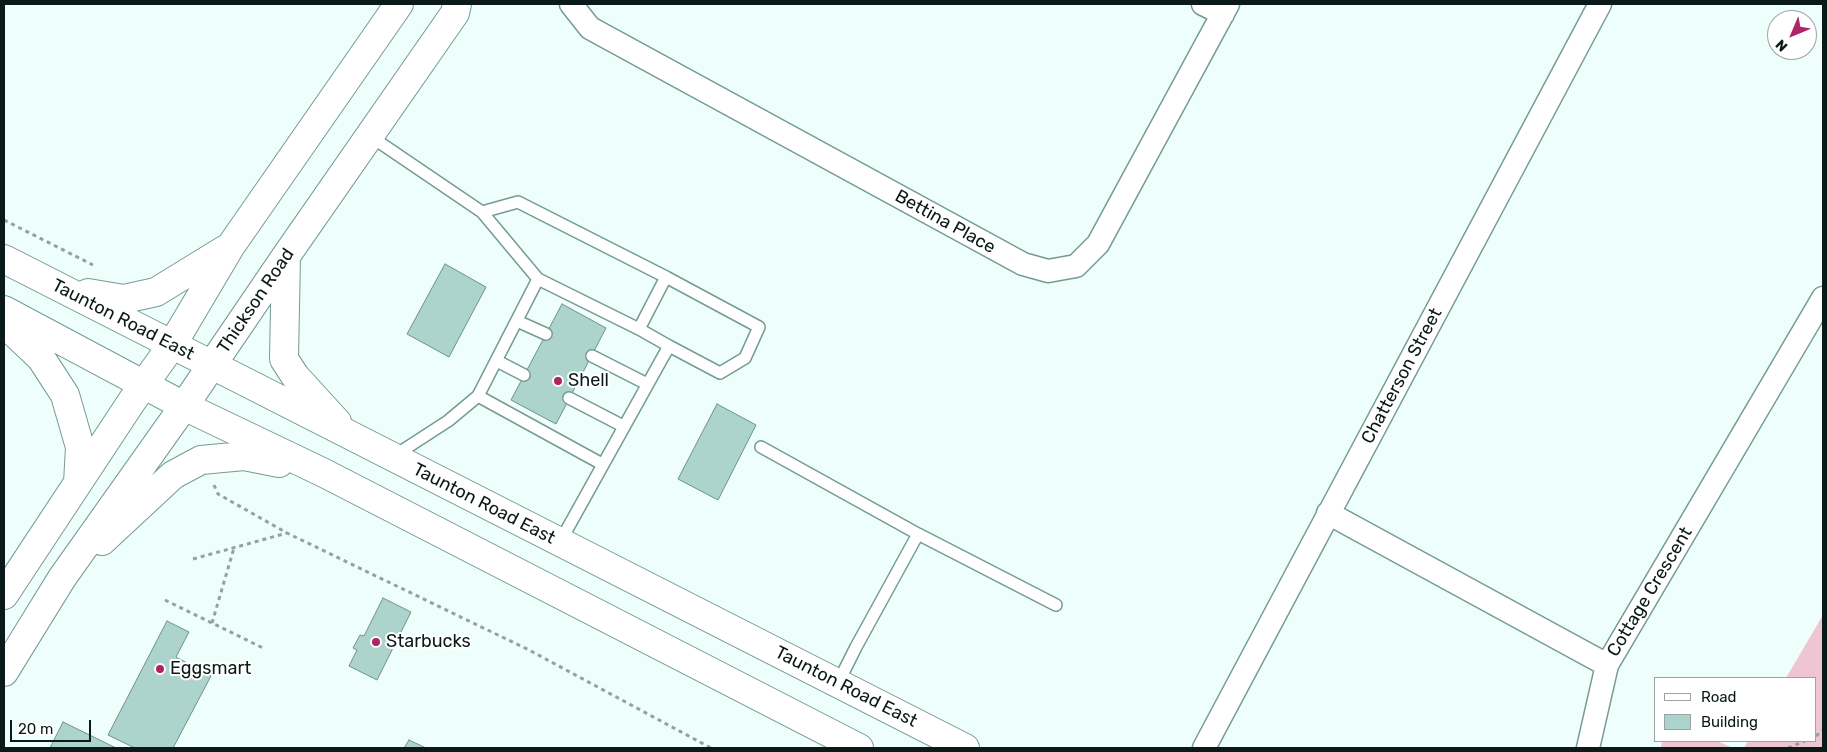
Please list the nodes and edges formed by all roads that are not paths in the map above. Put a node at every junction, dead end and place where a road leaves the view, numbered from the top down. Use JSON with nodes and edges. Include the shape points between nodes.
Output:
{"nodes":[{"id":1,"x":399,"y":4,"type":"edge"},
{"id":2,"x":457,"y":4,"type":"edge"},
{"id":3,"x":572,"y":4,"type":"edge"},
{"id":4,"x":1600,"y":4,"type":"edge"},
{"id":5,"x":1218,"y":7,"type":"edge"},
{"id":6,"x":370,"y":136,"type":"junction"},
{"id":7,"x":482,"y":212,"type":"junction"},
{"id":8,"x":230,"y":247,"type":"junction"},
{"id":9,"x":286,"y":256,"type":"junction"},
{"id":10,"x":4,"y":259,"type":"edge"},
{"id":11,"x":666,"y":277,"type":"junction"},
{"id":12,"x":538,"y":279,"type":"junction"},
{"id":13,"x":57,"y":287,"type":"junction"},
{"id":14,"x":1823,"y":298,"type":"edge"},
{"id":15,"x":4,"y":310,"type":"edge"},
{"id":16,"x":517,"y":321,"type":"junction"},
{"id":17,"x":4,"y":323,"type":"edge"},
{"id":18,"x":639,"y":329,"type":"junction"},
{"id":19,"x":546,"y":334,"type":"dead end"},
{"id":20,"x":172,"y":345,"type":"junction"},
{"id":21,"x":669,"y":346,"type":"junction"},
{"id":22,"x":592,"y":356,"type":"dead end"},
{"id":23,"x":497,"y":361,"type":"junction"},
{"id":24,"x":212,"y":365,"type":"junction"},
{"id":25,"x":524,"y":375,"type":"dead end"},
{"id":26,"x":647,"y":384,"type":"junction"},
{"id":27,"x":144,"y":385,"type":"junction"},
{"id":28,"x":478,"y":396,"type":"junction"},
{"id":29,"x":569,"y":398,"type":"dead end"},
{"id":30,"x":184,"y":406,"type":"junction"},
{"id":31,"x":623,"y":426,"type":"junction"},
{"id":32,"x":347,"y":434,"type":"junction"},
{"id":33,"x":761,"y":447,"type":"dead end"},
{"id":34,"x":393,"y":458,"type":"junction"},
{"id":35,"x":602,"y":464,"type":"junction"},
{"id":36,"x":324,"y":473,"type":"junction"},
{"id":37,"x":78,"y":485,"type":"junction"},
{"id":38,"x":1328,"y":513,"type":"junction"},
{"id":39,"x":918,"y":534,"type":"junction"},
{"id":40,"x":560,"y":542,"type":"junction"},
{"id":41,"x":62,"y":578,"type":"junction"},
{"id":42,"x":4,"y":595,"type":"edge"},
{"id":43,"x":1056,"y":605,"type":"dead end"},
{"id":44,"x":1607,"y":665,"type":"junction"},
{"id":45,"x":4,"y":672,"type":"edge"},
{"id":46,"x":838,"y":683,"type":"junction"},
{"id":47,"x":859,"y":748,"type":"edge"},
{"id":48,"x":965,"y":748,"type":"edge"},
{"id":49,"x":1204,"y":748,"type":"edge"},
{"id":50,"x":1588,"y":748,"type":"edge"}],
"edges":[{"from":1,"to":8,"type":"main road"},
{"from":2,"to":6,"type":"main road","name":"Thickson Road"},
{"from":3,"to":5,"type":"street","name":"Bettina Place","via":[[590,28],[1023,264],[1048,271],[1076,266],[1098,244]]},
{"from":4,"to":38,"type":"street","name":"Chatterson Street"},
{"from":6,"to":7,"type":"lane"},
{"from":6,"to":9,"type":"main road","name":"Thickson Road"},
{"from":7,"to":11,"type":"lane","via":[[518,202]]},
{"from":7,"to":12,"type":"lane"},
{"from":8,"to":13,"type":"main road","via":[[156,292],[124,300]]},
{"from":8,"to":20,"type":"main road"},
{"from":9,"to":24,"type":"main road","name":"Thickson Road"},
{"from":9,"to":32,"type":"main road","via":[[284,359]]},
{"from":10,"to":13,"type":"main road","name":"Taunton Road East"},
{"from":11,"to":18,"type":"lane"},
{"from":11,"to":21,"type":"lane","via":[[759,327],[745,358],[720,373]]},
{"from":12,"to":16,"type":"lane"},
{"from":12,"to":18,"type":"lane"},
{"from":13,"to":20,"type":"main road","name":"Taunton Road East"},
{"from":14,"to":44,"type":"street","name":"Cottage Crescent"},
{"from":15,"to":27,"type":"main road"},
{"from":16,"to":19,"type":"lane"},
{"from":16,"to":23,"type":"lane"},
{"from":17,"to":37,"type":"main road","via":[[41,358],[65,395],[80,447]]},
{"from":18,"to":21,"type":"lane"},
{"from":20,"to":24,"type":"main road","name":"Taunton Road East"},
{"from":20,"to":27,"type":"main road"},
{"from":21,"to":26,"type":"lane"},
{"from":22,"to":26,"type":"lane"},
{"from":23,"to":25,"type":"lane"},
{"from":23,"to":28,"type":"lane"},
{"from":24,"to":30,"type":"main road","name":"Thickson Road"},
{"from":24,"to":32,"type":"main road","name":"Taunton Road East"},
{"from":26,"to":31,"type":"lane"},
{"from":27,"to":30,"type":"main road"},
{"from":27,"to":37,"type":"main road"},
{"from":28,"to":34,"type":"lane","via":[[448,421]]},
{"from":28,"to":35,"type":"lane"},
{"from":29,"to":31,"type":"lane"},
{"from":30,"to":36,"type":"main road"},
{"from":30,"to":41,"type":"main road","name":"Thickson Road"},
{"from":31,"to":35,"type":"lane"},
{"from":32,"to":34,"type":"main road","name":"Taunton Road East"},
{"from":33,"to":39,"type":"lane"},
{"from":34,"to":40,"type":"main road","name":"Taunton Road East"},
{"from":35,"to":40,"type":"lane"},
{"from":36,"to":41,"type":"main road","via":[[244,456],[201,460],[173,475]]},
{"from":36,"to":47,"type":"main road"},
{"from":37,"to":42,"type":"main road"},
{"from":38,"to":44,"type":"street","name":"Cottage Crescent"},
{"from":38,"to":49,"type":"street","name":"Chatterson Street"},
{"from":39,"to":43,"type":"lane"},
{"from":39,"to":46,"type":"lane"},
{"from":40,"to":46,"type":"main road","name":"Taunton Road East"},
{"from":41,"to":45,"type":"main road","name":"Thickson Road"},
{"from":44,"to":50,"type":"street"},
{"from":46,"to":48,"type":"main road","name":"Taunton Road East"}]}
